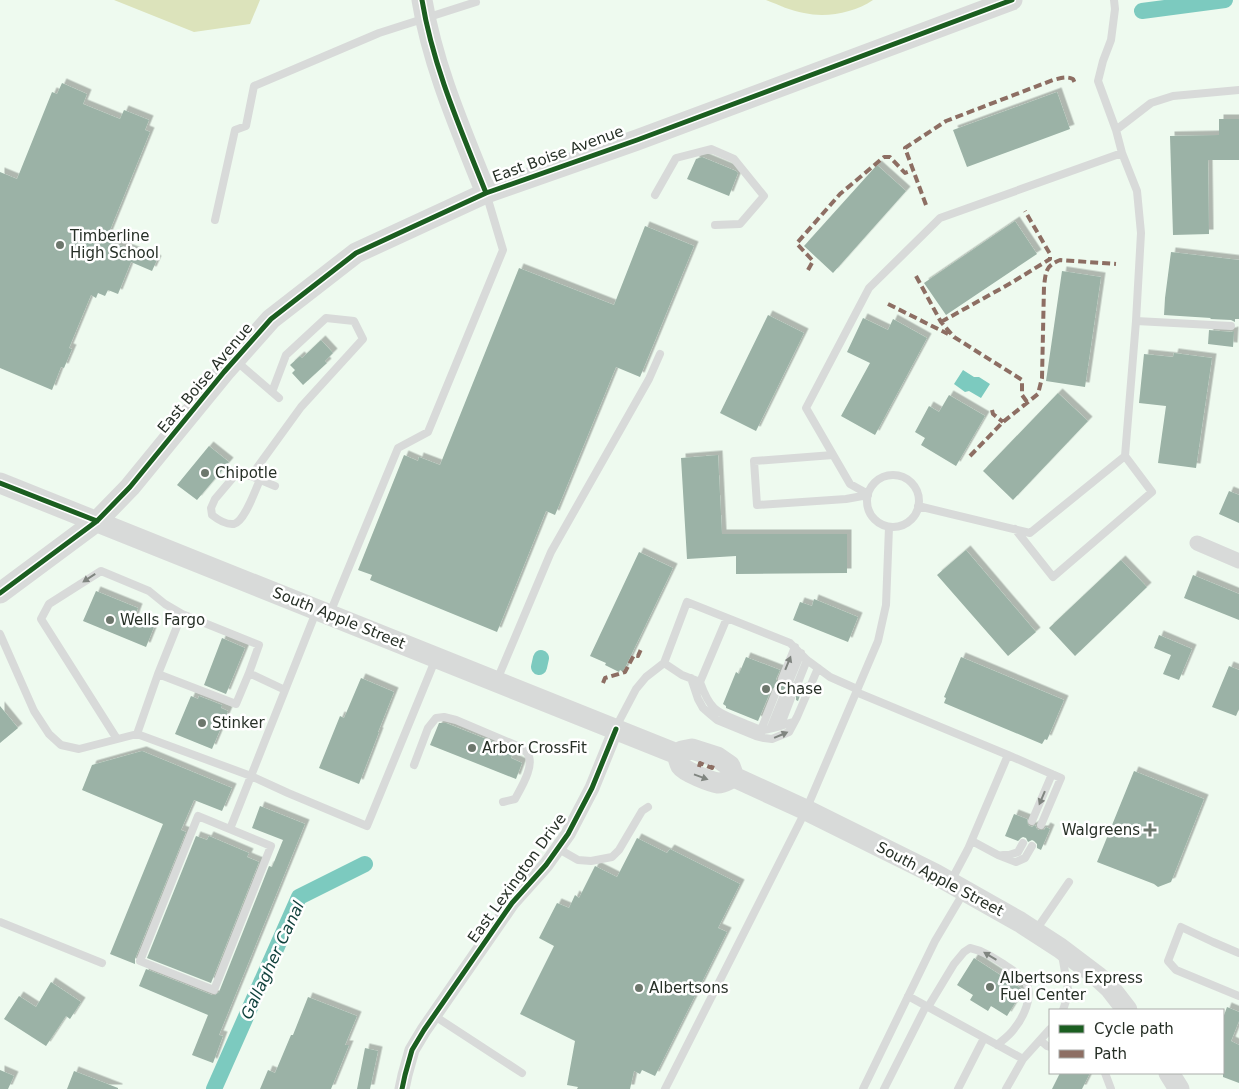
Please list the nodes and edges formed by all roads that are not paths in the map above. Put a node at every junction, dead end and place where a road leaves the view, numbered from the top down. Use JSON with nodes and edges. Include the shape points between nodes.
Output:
{"nodes":[{"id":1,"x":1012,"y":0,"type":"edge"},
{"id":2,"x":1114,"y":0,"type":"edge"},
{"id":3,"x":476,"y":2,"type":"dead end"},
{"id":4,"x":424,"y":9,"type":"edge"},
{"id":5,"x":1239,"y":90,"type":"edge"},
{"id":6,"x":1116,"y":130,"type":"junction"},
{"id":7,"x":1122,"y":153,"type":"junction"},
{"id":8,"x":486,"y":193,"type":"junction"},
{"id":9,"x":655,"y":195,"type":"dead end"},
{"id":10,"x":215,"y":220,"type":"dead end"},
{"id":11,"x":715,"y":225,"type":"dead end"},
{"id":12,"x":1136,"y":321,"type":"junction"},
{"id":13,"x":1231,"y":326,"type":"dead end"},
{"id":14,"x":660,"y":354,"type":"dead end"},
{"id":15,"x":235,"y":360,"type":"junction"},
{"id":16,"x":272,"y":392,"type":"junction"},
{"id":17,"x":279,"y":398,"type":"dead end"},
{"id":18,"x":833,"y":455,"type":"junction"},
{"id":19,"x":1125,"y":456,"type":"junction"},
{"id":20,"x":251,"y":476,"type":"junction"},
{"id":21,"x":260,"y":480,"type":"junction"},
{"id":22,"x":0,"y":483,"type":"edge"},
{"id":23,"x":275,"y":486,"type":"dead end"},
{"id":24,"x":868,"y":494,"type":"junction"},
{"id":25,"x":918,"y":506,"type":"junction"},
{"id":26,"x":97,"y":521,"type":"junction"},
{"id":27,"x":889,"y":527,"type":"junction"},
{"id":28,"x":1015,"y":529,"type":"junction"},
{"id":29,"x":1196,"y":543,"type":"dead end"},
{"id":30,"x":1239,"y":561,"type":"edge"},
{"id":31,"x":0,"y":592,"type":"edge"},
{"id":32,"x":323,"y":612,"type":"junction"},
{"id":33,"x":182,"y":614,"type":"junction"},
{"id":34,"x":727,"y":618,"type":"junction"},
{"id":35,"x":0,"y":634,"type":"edge"},
{"id":36,"x":798,"y":650,"type":"junction"},
{"id":37,"x":436,"y":658,"type":"junction"},
{"id":38,"x":807,"y":660,"type":"junction"},
{"id":39,"x":664,"y":662,"type":"junction"},
{"id":40,"x":818,"y":668,"type":"junction"},
{"id":41,"x":249,"y":673,"type":"junction"},
{"id":42,"x":158,"y":674,"type":"junction"},
{"id":43,"x":691,"y":678,"type":"junction"},
{"id":44,"x":496,"y":681,"type":"junction"},
{"id":45,"x":700,"y":682,"type":"junction"},
{"id":46,"x":285,"y":690,"type":"junction"},
{"id":47,"x":857,"y":690,"type":"junction"},
{"id":48,"x":794,"y":722,"type":"junction"},
{"id":49,"x":616,"y":729,"type":"junction"},
{"id":50,"x":770,"y":729,"type":"junction"},
{"id":51,"x":761,"y":730,"type":"junction"},
{"id":52,"x":137,"y":734,"type":"junction"},
{"id":53,"x":117,"y":739,"type":"junction"},
{"id":54,"x":1008,"y":755,"type":"junction"},
{"id":55,"x":414,"y":765,"type":"dead end"},
{"id":56,"x":1052,"y":774,"type":"junction"},
{"id":57,"x":251,"y":776,"type":"junction"},
{"id":58,"x":503,"y":802,"type":"dead end"},
{"id":59,"x":648,"y":807,"type":"dead end"},
{"id":60,"x":806,"y":810,"type":"junction"},
{"id":61,"x":1032,"y":821,"type":"dead end"},
{"id":62,"x":1041,"y":825,"type":"dead end"},
{"id":63,"x":230,"y":829,"type":"junction"},
{"id":64,"x":972,"y":841,"type":"junction"},
{"id":65,"x":1023,"y":843,"type":"dead end"},
{"id":66,"x":1032,"y":846,"type":"dead end"},
{"id":67,"x":557,"y":848,"type":"junction"},
{"id":68,"x":998,"y":856,"type":"junction"},
{"id":69,"x":1069,"y":882,"type":"dead end"},
{"id":70,"x":957,"y":886,"type":"junction"},
{"id":71,"x":0,"y":922,"type":"edge"},
{"id":72,"x":1035,"y":932,"type":"junction"},
{"id":73,"x":1060,"y":948,"type":"junction"},
{"id":74,"x":1239,"y":953,"type":"edge"},
{"id":75,"x":102,"y":963,"type":"dead end"},
{"id":76,"x":908,"y":996,"type":"junction"},
{"id":77,"x":1239,"y":996,"type":"edge"},
{"id":78,"x":927,"y":1006,"type":"junction"},
{"id":79,"x":1062,"y":1009,"type":"edge"},
{"id":80,"x":1126,"y":1009,"type":"edge"},
{"id":81,"x":433,"y":1015,"type":"junction"},
{"id":82,"x":1049,"y":1029,"type":"edge"},
{"id":83,"x":984,"y":1038,"type":"junction"},
{"id":84,"x":1040,"y":1040,"type":"junction"},
{"id":85,"x":997,"y":1045,"type":"junction"},
{"id":86,"x":1049,"y":1047,"type":"edge"},
{"id":87,"x":1023,"y":1059,"type":"junction"},
{"id":88,"x":522,"y":1073,"type":"dead end"},
{"id":89,"x":1105,"y":1074,"type":"edge"},
{"id":90,"x":1171,"y":1074,"type":"edge"},
{"id":91,"x":402,"y":1089,"type":"edge"},
{"id":92,"x":665,"y":1089,"type":"edge"},
{"id":93,"x":863,"y":1089,"type":"edge"},
{"id":94,"x":884,"y":1089,"type":"edge"},
{"id":95,"x":958,"y":1089,"type":"edge"},
{"id":96,"x":1006,"y":1089,"type":"edge"},
{"id":97,"x":1111,"y":1089,"type":"edge"},
{"id":98,"x":1179,"y":1089,"type":"edge"}],
"edges":[{"from":1,"to":8,"type":"street","name":"East Boise Avenue"},
{"from":2,"to":6,"type":"lane","via":[[1111,40],[1098,81]]},
{"from":3,"to":4,"type":"lane"},
{"from":4,"to":8,"type":"street","via":[[444,88]]},
{"from":4,"to":10,"type":"lane","via":[[379,33],[254,86],[246,126],[235,130]]},
{"from":5,"to":6,"type":"lane","via":[[1172,96],[1151,103]]},
{"from":6,"to":7,"type":"lane"},
{"from":7,"to":12,"type":"lane","via":[[1137,191],[1141,233]]},
{"from":7,"to":18,"type":"lane","via":[[940,218],[869,288],[806,408]]},
{"from":8,"to":15,"type":"street","name":"East Boise Avenue","via":[[356,253],[271,320]]},
{"from":8,"to":32,"type":"lane","via":[[503,250],[428,432],[398,448]]},
{"from":9,"to":11,"type":"lane","via":[[676,158],[711,149],[734,159],[764,196],[740,224]]},
{"from":12,"to":13,"type":"lane"},
{"from":12,"to":19,"type":"lane"},
{"from":14,"to":44,"type":"lane","via":[[551,552]]},
{"from":15,"to":16,"type":"lane"},
{"from":15,"to":26,"type":"street","name":"East Boise Avenue","via":[[130,487]]},
{"from":16,"to":17,"type":"lane"},
{"from":16,"to":20,"type":"lane","via":[[286,355],[326,318],[354,321],[363,339],[301,407]]},
{"from":18,"to":24,"type":"lane","via":[[850,484]]},
{"from":18,"to":24,"type":"lane","via":[[754,462],[757,505],[846,499]]},
{"from":19,"to":28,"type":"lane","via":[[1030,532]]},
{"from":19,"to":28,"type":"lane","via":[[1152,492],[1053,577]]},
{"from":20,"to":21,"type":"lane"},
{"from":20,"to":21,"type":"lane","via":[[238,472],[215,500],[212,515],[228,524],[235,524],[242,518]]},
{"from":21,"to":23,"type":"lane"},
{"from":22,"to":26,"type":"street","name":"South Apple Street"},
{"from":24,"to":25,"type":"lane","via":[[878,480],[895,476],[910,482],[916,489]]},
{"from":24,"to":27,"type":"lane","via":[[869,511],[874,519]]},
{"from":25,"to":27,"type":"lane","via":[[911,520]]},
{"from":25,"to":28,"type":"lane"},
{"from":26,"to":31,"type":"street","name":"East Boise Avenue"},
{"from":26,"to":32,"type":"street","name":"South Apple Street"},
{"from":27,"to":47,"type":"lane","via":[[886,605],[878,640]]},
{"from":29,"to":30,"type":"street"},
{"from":32,"to":37,"type":"street","name":"South Apple Street"},
{"from":32,"to":46,"type":"lane"},
{"from":33,"to":41,"type":"lane","via":[[259,645]]},
{"from":33,"to":42,"type":"lane"},
{"from":33,"to":53,"type":"lane","one_way":true,"via":[[149,592],[101,571],[49,604],[42,619]]},
{"from":34,"to":36,"type":"lane","via":[[790,643]]},
{"from":34,"to":39,"type":"lane","via":[[687,602]]},
{"from":34,"to":45,"type":"lane"},
{"from":35,"to":53,"type":"lane","via":[[34,711],[49,734],[61,745],[79,749]]},
{"from":36,"to":38,"type":"lane"},
{"from":38,"to":36,"type":"lane","one_way":true,"via":[[789,682]]},
{"from":37,"to":44,"type":"street","name":"South Apple Street"},
{"from":37,"to":57,"type":"lane","via":[[367,826]]},
{"from":38,"to":40,"type":"lane"},
{"from":39,"to":43,"type":"lane"},
{"from":39,"to":49,"type":"lane","via":[[636,689]]},
{"from":40,"to":47,"type":"lane"},
{"from":40,"to":48,"type":"lane"},
{"from":41,"to":42,"type":"lane","via":[[236,704]]},
{"from":41,"to":46,"type":"lane"},
{"from":42,"to":52,"type":"lane"},
{"from":43,"to":45,"type":"lane"},
{"from":43,"to":48,"type":"lane","one_way":true,"via":[[703,708],[717,720],[772,739],[789,732]]},
{"from":44,"to":49,"type":"street","name":"South Apple Street"},
{"from":45,"to":51,"type":"lane","via":[[715,710]]},
{"from":46,"to":57,"type":"lane"},
{"from":47,"to":54,"type":"lane"},
{"from":47,"to":60,"type":"lane"},
{"from":48,"to":50,"type":"lane"},
{"from":49,"to":60,"type":"street","name":"South Apple Street","via":[[677,754],[692,749],[716,757],[730,766],[734,777]]},
{"from":49,"to":67,"type":"street","name":"East Lexington Drive","via":[[592,788]]},
{"from":50,"to":51,"type":"lane"},
{"from":50,"to":51,"type":"lane","via":[[784,695]]},
{"from":52,"to":53,"type":"lane"},
{"from":52,"to":57,"type":"lane"},
{"from":54,"to":56,"type":"lane"},
{"from":54,"to":64,"type":"lane"},
{"from":55,"to":58,"type":"lane","via":[[428,728],[436,718],[456,720],[520,747],[528,754],[530,762],[524,783],[515,798]]},
{"from":56,"to":61,"type":"lane","one_way":true},
{"from":56,"to":62,"type":"lane","via":[[1061,778]]},
{"from":57,"to":63,"type":"lane"},
{"from":59,"to":67,"type":"lane","via":[[642,810],[612,857],[578,860]]},
{"from":60,"to":70,"type":"street","name":"South Apple Street"},
{"from":60,"to":92,"type":"lane"},
{"from":63,"to":63,"type":"lane","via":[[198,816],[140,961],[214,990],[271,846]]},
{"from":64,"to":68,"type":"lane"},
{"from":64,"to":70,"type":"lane"},
{"from":65,"to":68,"type":"lane","via":[[1018,852]]},
{"from":66,"to":68,"type":"lane","via":[[1025,858],[1016,862]]},
{"from":67,"to":81,"type":"street","name":"East Lexington Drive","via":[[512,902]]},
{"from":69,"to":72,"type":"lane"},
{"from":70,"to":72,"type":"street","name":"South Apple Street"},
{"from":70,"to":76,"type":"lane","via":[[935,942]]},
{"from":71,"to":75,"type":"lane"},
{"from":72,"to":73,"type":"street","name":"South Apple Street"},
{"from":73,"to":79,"type":"lane","via":[[1068,989]]},
{"from":73,"to":80,"type":"street","name":"South Apple Street","via":[[1097,976]]},
{"from":74,"to":77,"type":"lane","via":[[1181,927],[1168,961],[1176,970]]},
{"from":76,"to":78,"type":"lane"},
{"from":76,"to":93,"type":"lane"},
{"from":78,"to":83,"type":"lane"},
{"from":85,"to":78,"type":"lane","one_way":true,"via":[[1014,1030],[1028,1003],[1029,992],[1019,975],[986,953],[970,948],[964,952]]},
{"from":78,"to":94,"type":"lane"},
{"from":81,"to":88,"type":"lane"},
{"from":81,"to":91,"type":"street","name":"East Lexington Drive","via":[[412,1050]]},
{"from":82,"to":84,"type":"lane"},
{"from":83,"to":85,"type":"lane"},
{"from":83,"to":95,"type":"lane"},
{"from":84,"to":86,"type":"lane"},
{"from":84,"to":87,"type":"lane"},
{"from":85,"to":87,"type":"lane"},
{"from":87,"to":96,"type":"lane"},
{"from":89,"to":97,"type":"lane"},
{"from":90,"to":98,"type":"street"}]}
